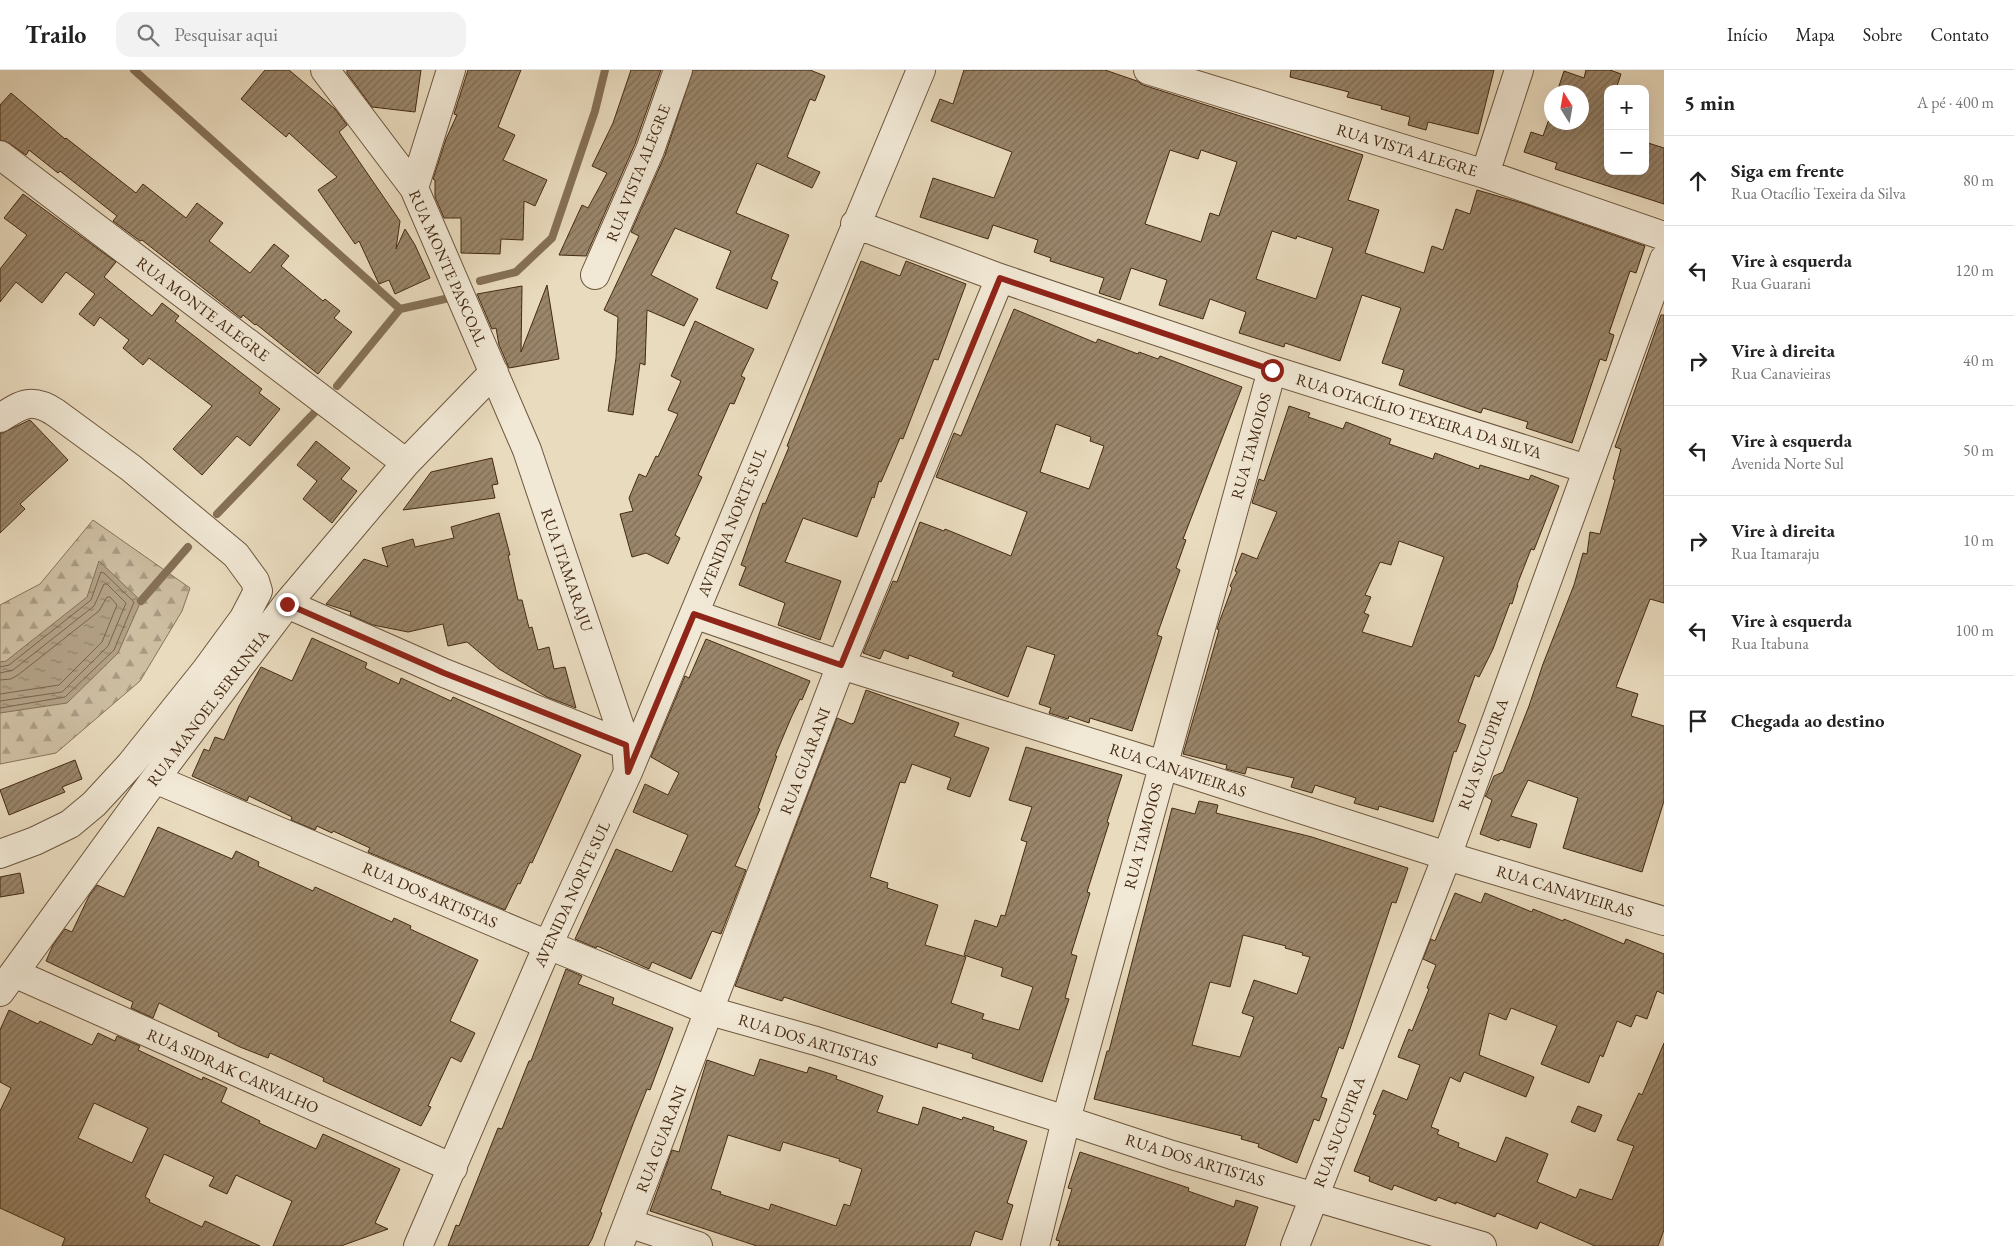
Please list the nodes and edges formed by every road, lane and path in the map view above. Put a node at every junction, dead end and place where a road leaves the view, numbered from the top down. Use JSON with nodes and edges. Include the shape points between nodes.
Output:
{"nodes":[{"id":1,"x":325,"y":70,"type":"edge"},
{"id":2,"x":451,"y":70,"type":"edge"},
{"id":3,"x":678,"y":70,"type":"edge"},
{"id":4,"x":921,"y":70,"type":"edge"},
{"id":5,"x":1148,"y":70,"type":"edge"},
{"id":6,"x":1519,"y":71,"type":"edge"},
{"id":7,"x":0,"y":155,"type":"edge"},
{"id":8,"x":1485,"y":174,"type":"junction"},
{"id":9,"x":414,"y":188,"type":"junction"},
{"id":10,"x":856,"y":224,"type":"junction"},
{"id":11,"x":1664,"y":236,"type":"edge"},
{"id":12,"x":1664,"y":259,"type":"edge"},
{"id":13,"x":595,"y":276,"type":"dead end"},
{"id":14,"x":1000,"y":278,"type":"junction"},
{"id":15,"x":1272,"y":370,"type":"junction"},
{"id":16,"x":494,"y":372,"type":"junction"},
{"id":17,"x":0,"y":418,"type":"edge"},
{"id":18,"x":406,"y":464,"type":"junction"},
{"id":19,"x":1587,"y":469,"type":"junction"},
{"id":20,"x":287,"y":604,"type":"junction"},
{"id":21,"x":694,"y":614,"type":"junction"},
{"id":22,"x":841,"y":665,"type":"junction"},
{"id":23,"x":626,"y":745,"type":"junction"},
{"id":24,"x":1163,"y":765,"type":"junction"},
{"id":25,"x":628,"y":772,"type":"junction"},
{"id":26,"x":155,"y":779,"type":"junction"},
{"id":27,"x":0,"y":854,"type":"edge"},
{"id":28,"x":1447,"y":856,"type":"junction"},
{"id":29,"x":1664,"y":921,"type":"edge"},
{"id":30,"x":548,"y":945,"type":"junction"},
{"id":31,"x":7,"y":982,"type":"edge"},
{"id":32,"x":710,"y":1011,"type":"junction"},
{"id":33,"x":1066,"y":1120,"type":"junction"},
{"id":34,"x":453,"y":1168,"type":"junction"},
{"id":35,"x":1313,"y":1196,"type":"junction"},
{"id":36,"x":623,"y":1235,"type":"edge"},
{"id":37,"x":418,"y":1246,"type":"edge"},
{"id":38,"x":698,"y":1246,"type":"edge"},
{"id":39,"x":1035,"y":1246,"type":"edge"},
{"id":40,"x":1295,"y":1246,"type":"edge"},
{"id":41,"x":1482,"y":1246,"type":"edge"}],
"edges":[{"from":1,"to":9,"type":"street","name":"RUA MONTE PASCOAL"},
{"from":2,"to":9,"type":"street"},
{"from":3,"to":13,"type":"street","name":"RUA VISTA ALEGRE","via":[[650,150]]},
{"from":4,"to":10,"type":"street","name":"AVENIDA NORTE SUL"},
{"from":5,"to":8,"type":"street","name":"RUA VISTA ALEGRE"},
{"from":6,"to":8,"type":"street"},
{"from":7,"to":18,"type":"street","name":"RUA MONTE ALEGRE"},
{"from":8,"to":11,"type":"street","name":"RUA VISTA ALEGRE"},
{"from":9,"to":16,"type":"street","name":"RUA MONTE PASCOAL"},
{"from":10,"to":14,"type":"street","name":"RUA OTACÍLIO TEXEIRA DA SILVA"},
{"from":10,"to":21,"type":"street","name":"AVENIDA NORTE SUL"},
{"from":12,"to":19,"type":"street","name":"RUA SUCUPIRA"},
{"from":14,"to":15,"type":"street","name":"RUA OTACÍLIO TEXEIRA DA SILVA"},
{"from":14,"to":22,"type":"street","name":"RUA GUARANI"},
{"from":15,"to":19,"type":"street","name":"RUA OTACÍLIO TEXEIRA DA SILVA"},
{"from":15,"to":24,"type":"street","name":"RUA TAMOIOS"},
{"from":16,"to":18,"type":"street","name":"RUA MANOEL SERRINHA"},
{"from":16,"to":23,"type":"street","name":"RUA ITAMARAJU","via":[[527,450]]},
{"from":17,"to":27,"type":"street","via":[[30,402],[44,405],[130,468],[236,555],[255,581],[258,591],[244,618],[206,670],[94,804],[70,824]]},
{"from":18,"to":20,"type":"street","name":"RUA MANOEL SERRINHA"},
{"from":19,"to":28,"type":"street","name":"RUA SUCUPIRA"},
{"from":20,"to":23,"type":"street","via":[[444,673]]},
{"from":20,"to":26,"type":"street","name":"RUA MANOEL SERRINHA"},
{"from":21,"to":22,"type":"street","name":"RUA CANAVIEIRAS"},
{"from":21,"to":25,"type":"street","name":"AVENIDA NORTE SUL"},
{"from":22,"to":24,"type":"street","name":"RUA CANAVIEIRAS"},
{"from":22,"to":32,"type":"street","name":"RUA GUARANI"},
{"from":23,"to":25,"type":"street","name":"RUA ITAMARAJU"},
{"from":24,"to":28,"type":"street","name":"RUA CANAVIEIRAS"},
{"from":24,"to":33,"type":"street","name":"RUA TAMOIOS"},
{"from":25,"to":30,"type":"street","name":"AVENIDA NORTE SUL"},
{"from":26,"to":30,"type":"street","name":"RUA DOS ARTISTAS"},
{"from":26,"to":31,"type":"street","name":"RUA MANOEL SERRINHA"},
{"from":28,"to":29,"type":"street","name":"RUA CANAVIEIRAS"},
{"from":28,"to":35,"type":"street","name":"RUA SUCUPIRA"},
{"from":30,"to":32,"type":"street","name":"RUA DOS ARTISTAS"},
{"from":30,"to":34,"type":"street","name":"AVENIDA NORTE SUL"},
{"from":31,"to":34,"type":"street","name":"RUA SIDRAK CARVALHO"},
{"from":32,"to":33,"type":"street","name":"RUA DOS ARTISTAS"},
{"from":32,"to":36,"type":"street","name":"RUA GUARANI"},
{"from":33,"to":35,"type":"street","name":"RUA DOS ARTISTAS"},
{"from":33,"to":39,"type":"street","name":"RUA TAMOIOS"},
{"from":34,"to":37,"type":"street","name":"AVENIDA NORTE SUL"},
{"from":35,"to":40,"type":"street","name":"RUA SUCUPIRA"},
{"from":35,"to":41,"type":"street","name":"RUA DOS ARTISTAS"},
{"from":36,"to":38,"type":"street"}]}
